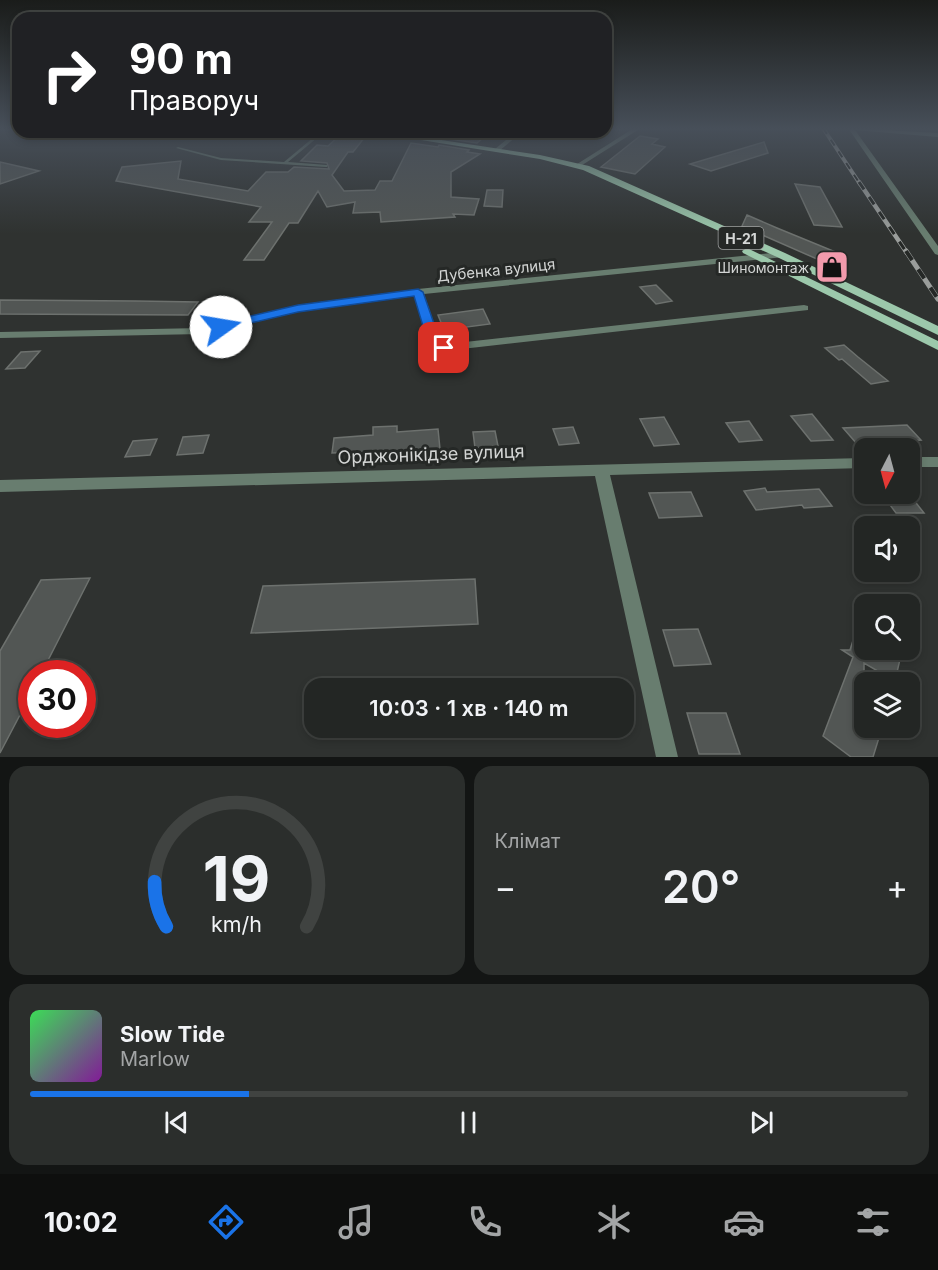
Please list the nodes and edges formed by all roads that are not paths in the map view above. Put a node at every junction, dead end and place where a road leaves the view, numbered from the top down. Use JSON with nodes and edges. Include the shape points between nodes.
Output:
{"nodes":[{"id":1,"x":289,"y":163,"type":"edge"},
{"id":2,"x":556,"y":163,"type":"edge"},
{"id":3,"x":566,"y":163,"type":"edge"},
{"id":4,"x":581,"y":163,"type":"edge"},
{"id":5,"x":876,"y":163,"type":"edge"},
{"id":6,"x":326,"y":166,"type":"dead end"},
{"id":7,"x":577,"y":166,"type":"junction"},
{"id":8,"x":938,"y":252,"type":"edge"},
{"id":9,"x":781,"y":255,"type":"junction"},
{"id":10,"x":761,"y":258,"type":"junction"},
{"id":11,"x":418,"y":292,"type":"junction"},
{"id":12,"x":804,"y":308,"type":"dead end"},
{"id":13,"x":938,"y":331,"type":"edge"},
{"id":14,"x":0,"y":335,"type":"edge"},
{"id":15,"x":938,"y":346,"type":"edge"},
{"id":16,"x":920,"y":462,"type":"edge"},
{"id":17,"x":938,"y":462,"type":"edge"},
{"id":18,"x":854,"y":463,"type":"edge"},
{"id":19,"x":601,"y":469,"type":"junction"},
{"id":20,"x":0,"y":486,"type":"edge"},
{"id":21,"x":667,"y":757,"type":"edge"}],
"edges":[{"from":1,"to":6,"type":"lane"},
{"from":2,"to":10,"type":"main road","via":[[629,193]]},
{"from":3,"to":7,"type":"main road","number":"Н-21"},
{"from":4,"to":7,"type":"street"},
{"from":5,"to":8,"type":"street"},
{"from":7,"to":9,"type":"main road","number":"Н-21"},
{"from":9,"to":10,"type":"street","name":"Дубенка вулиця"},
{"from":9,"to":13,"type":"main road","number":"Н-21"},
{"from":10,"to":11,"type":"street","name":"Дубенка вулиця"},
{"from":10,"to":15,"type":"main road"},
{"from":11,"to":12,"type":"street","via":[[432,336],[444,348]]},
{"from":11,"to":14,"type":"street","name":"Дубенка вулиця","via":[[298,308],[202,331]]},
{"from":16,"to":17,"type":"street"},
{"from":18,"to":19,"type":"street","name":"Орджонікідзе вулиця"},
{"from":19,"to":20,"type":"street","name":"Орджонікідзе вулиця"},
{"from":19,"to":21,"type":"street"}]}
